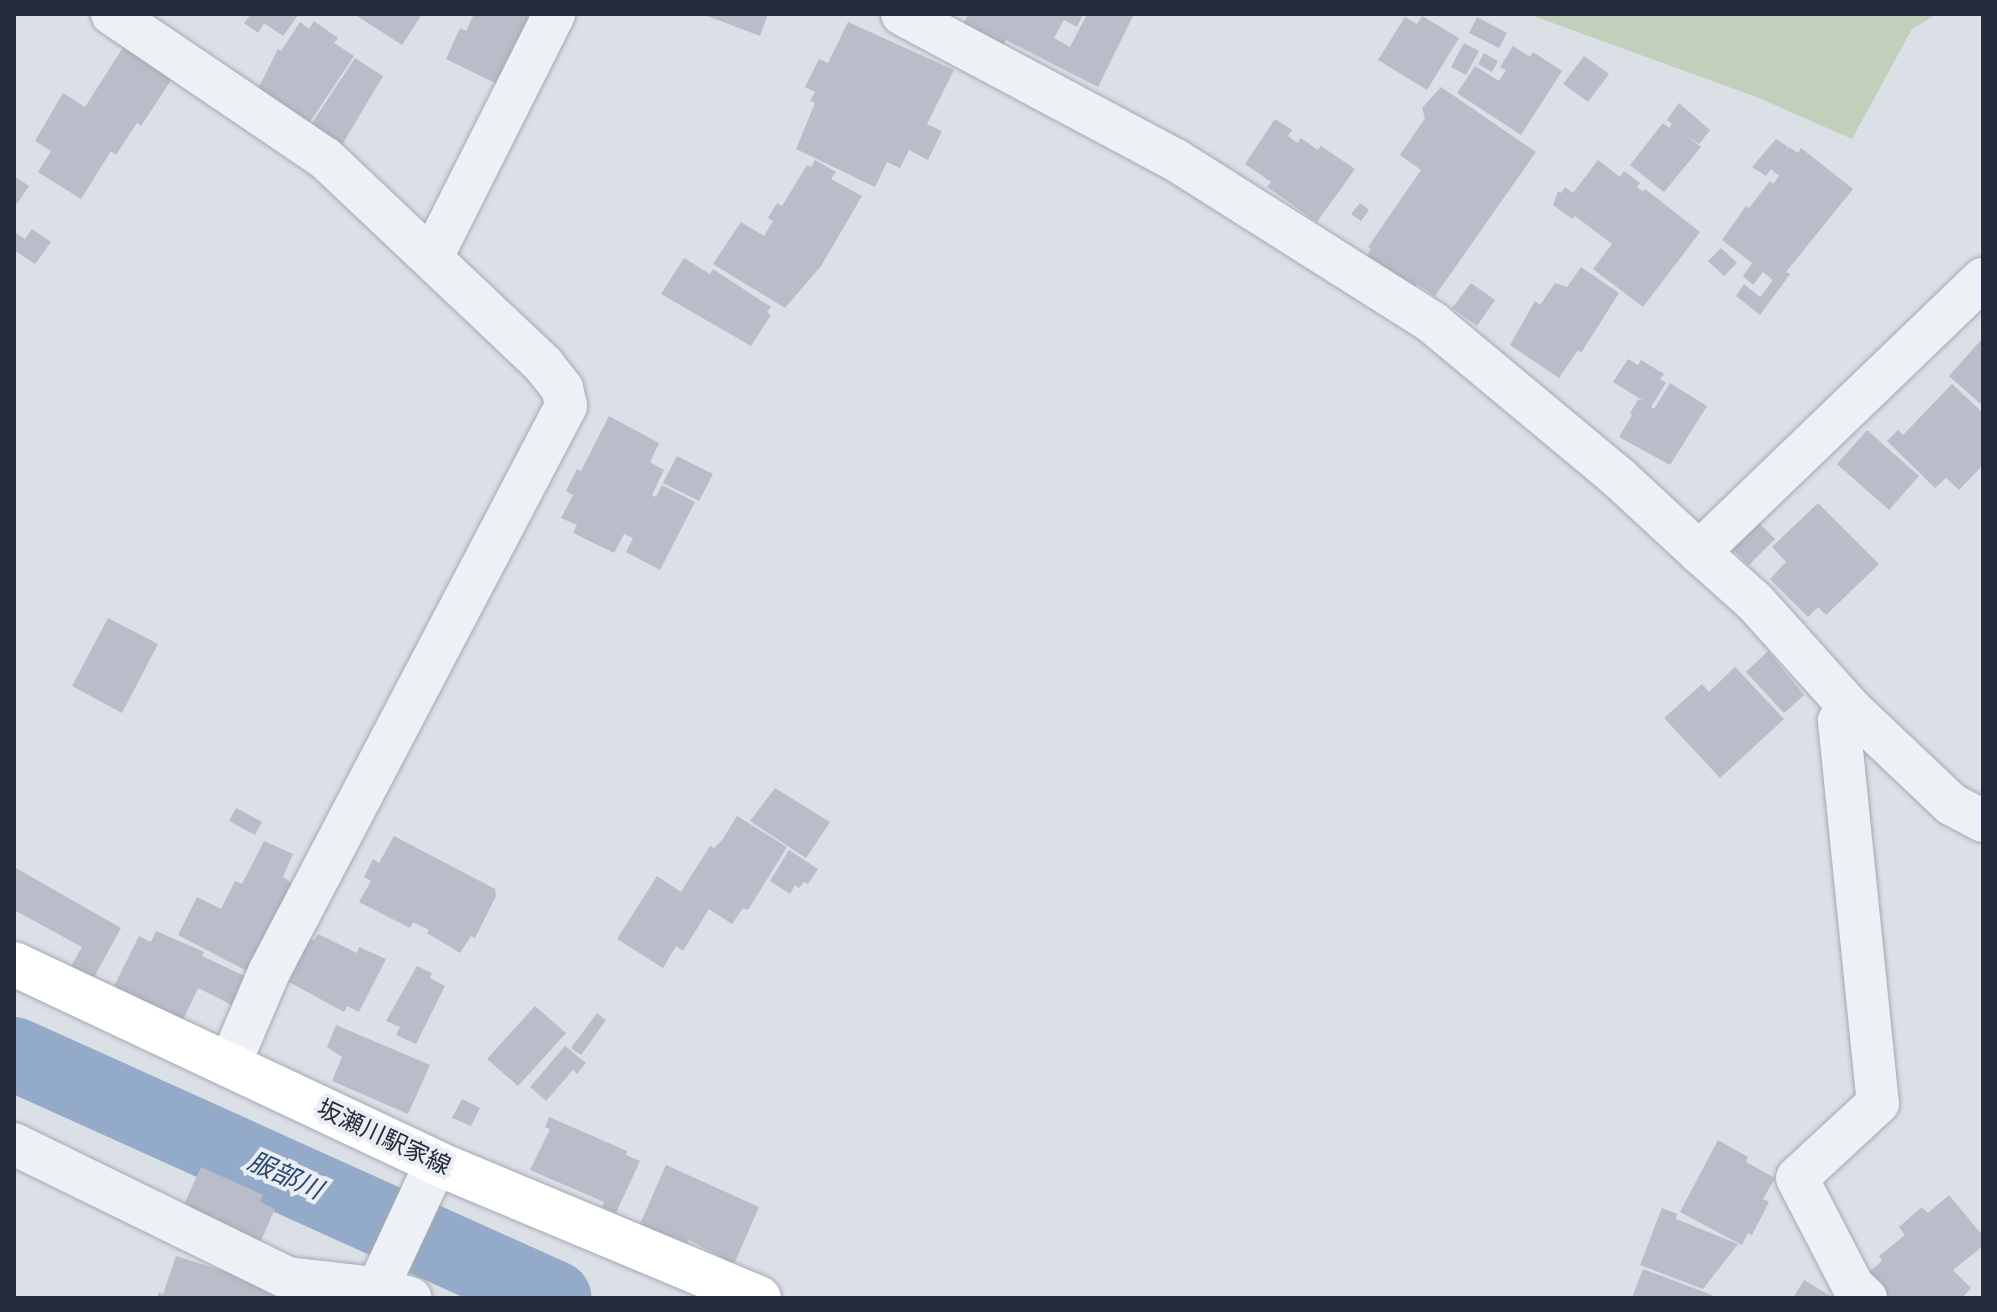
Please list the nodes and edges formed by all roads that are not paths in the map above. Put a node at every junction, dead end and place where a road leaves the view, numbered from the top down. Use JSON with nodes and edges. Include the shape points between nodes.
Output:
{"nodes":[{"id":1,"x":112,"y":14,"type":"edge"},
{"id":2,"x":554,"y":14,"type":"edge"},
{"id":3,"x":902,"y":14,"type":"edge"},
{"id":4,"x":432,"y":257,"type":"junction"},
{"id":5,"x":1983,"y":279,"type":"edge"},
{"id":6,"x":1699,"y":552,"type":"junction"},
{"id":7,"x":1852,"y":710,"type":"junction"},
{"id":8,"x":1983,"y":821,"type":"edge"},
{"id":9,"x":14,"y":964,"type":"edge"},
{"id":10,"x":229,"y":1066,"type":"junction"},
{"id":11,"x":14,"y":1144,"type":"edge"},
{"id":12,"x":430,"y":1176,"type":"junction"},
{"id":13,"x":388,"y":1286,"type":"edge"},
{"id":14,"x":759,"y":1298,"type":"edge"},
{"id":15,"x":1866,"y":1298,"type":"edge"}],
"edges":[{"from":1,"to":4,"type":"street","via":[[325,158]]},
{"from":2,"to":4,"type":"street"},
{"from":3,"to":6,"type":"street","via":[[1174,159],[1433,323]]},
{"from":4,"to":10,"type":"street","via":[[543,364],[562,388],[566,406],[269,972]]},
{"from":5,"to":6,"type":"street"},
{"from":6,"to":7,"type":"street","via":[[1755,602]]},
{"from":7,"to":8,"type":"street","via":[[1951,804]]},
{"from":7,"to":15,"type":"street","via":[[1839,721],[1878,1103],[1797,1178],[1853,1286]]},
{"from":9,"to":10,"type":"main road","name":"坂瀬川駅家線"},
{"from":10,"to":12,"type":"main road","name":"坂瀬川駅家線"},
{"from":11,"to":13,"type":"street","via":[[288,1278]]},
{"from":12,"to":13,"type":"street"},
{"from":12,"to":14,"type":"main road","name":"坂瀬川駅家線"}]}
